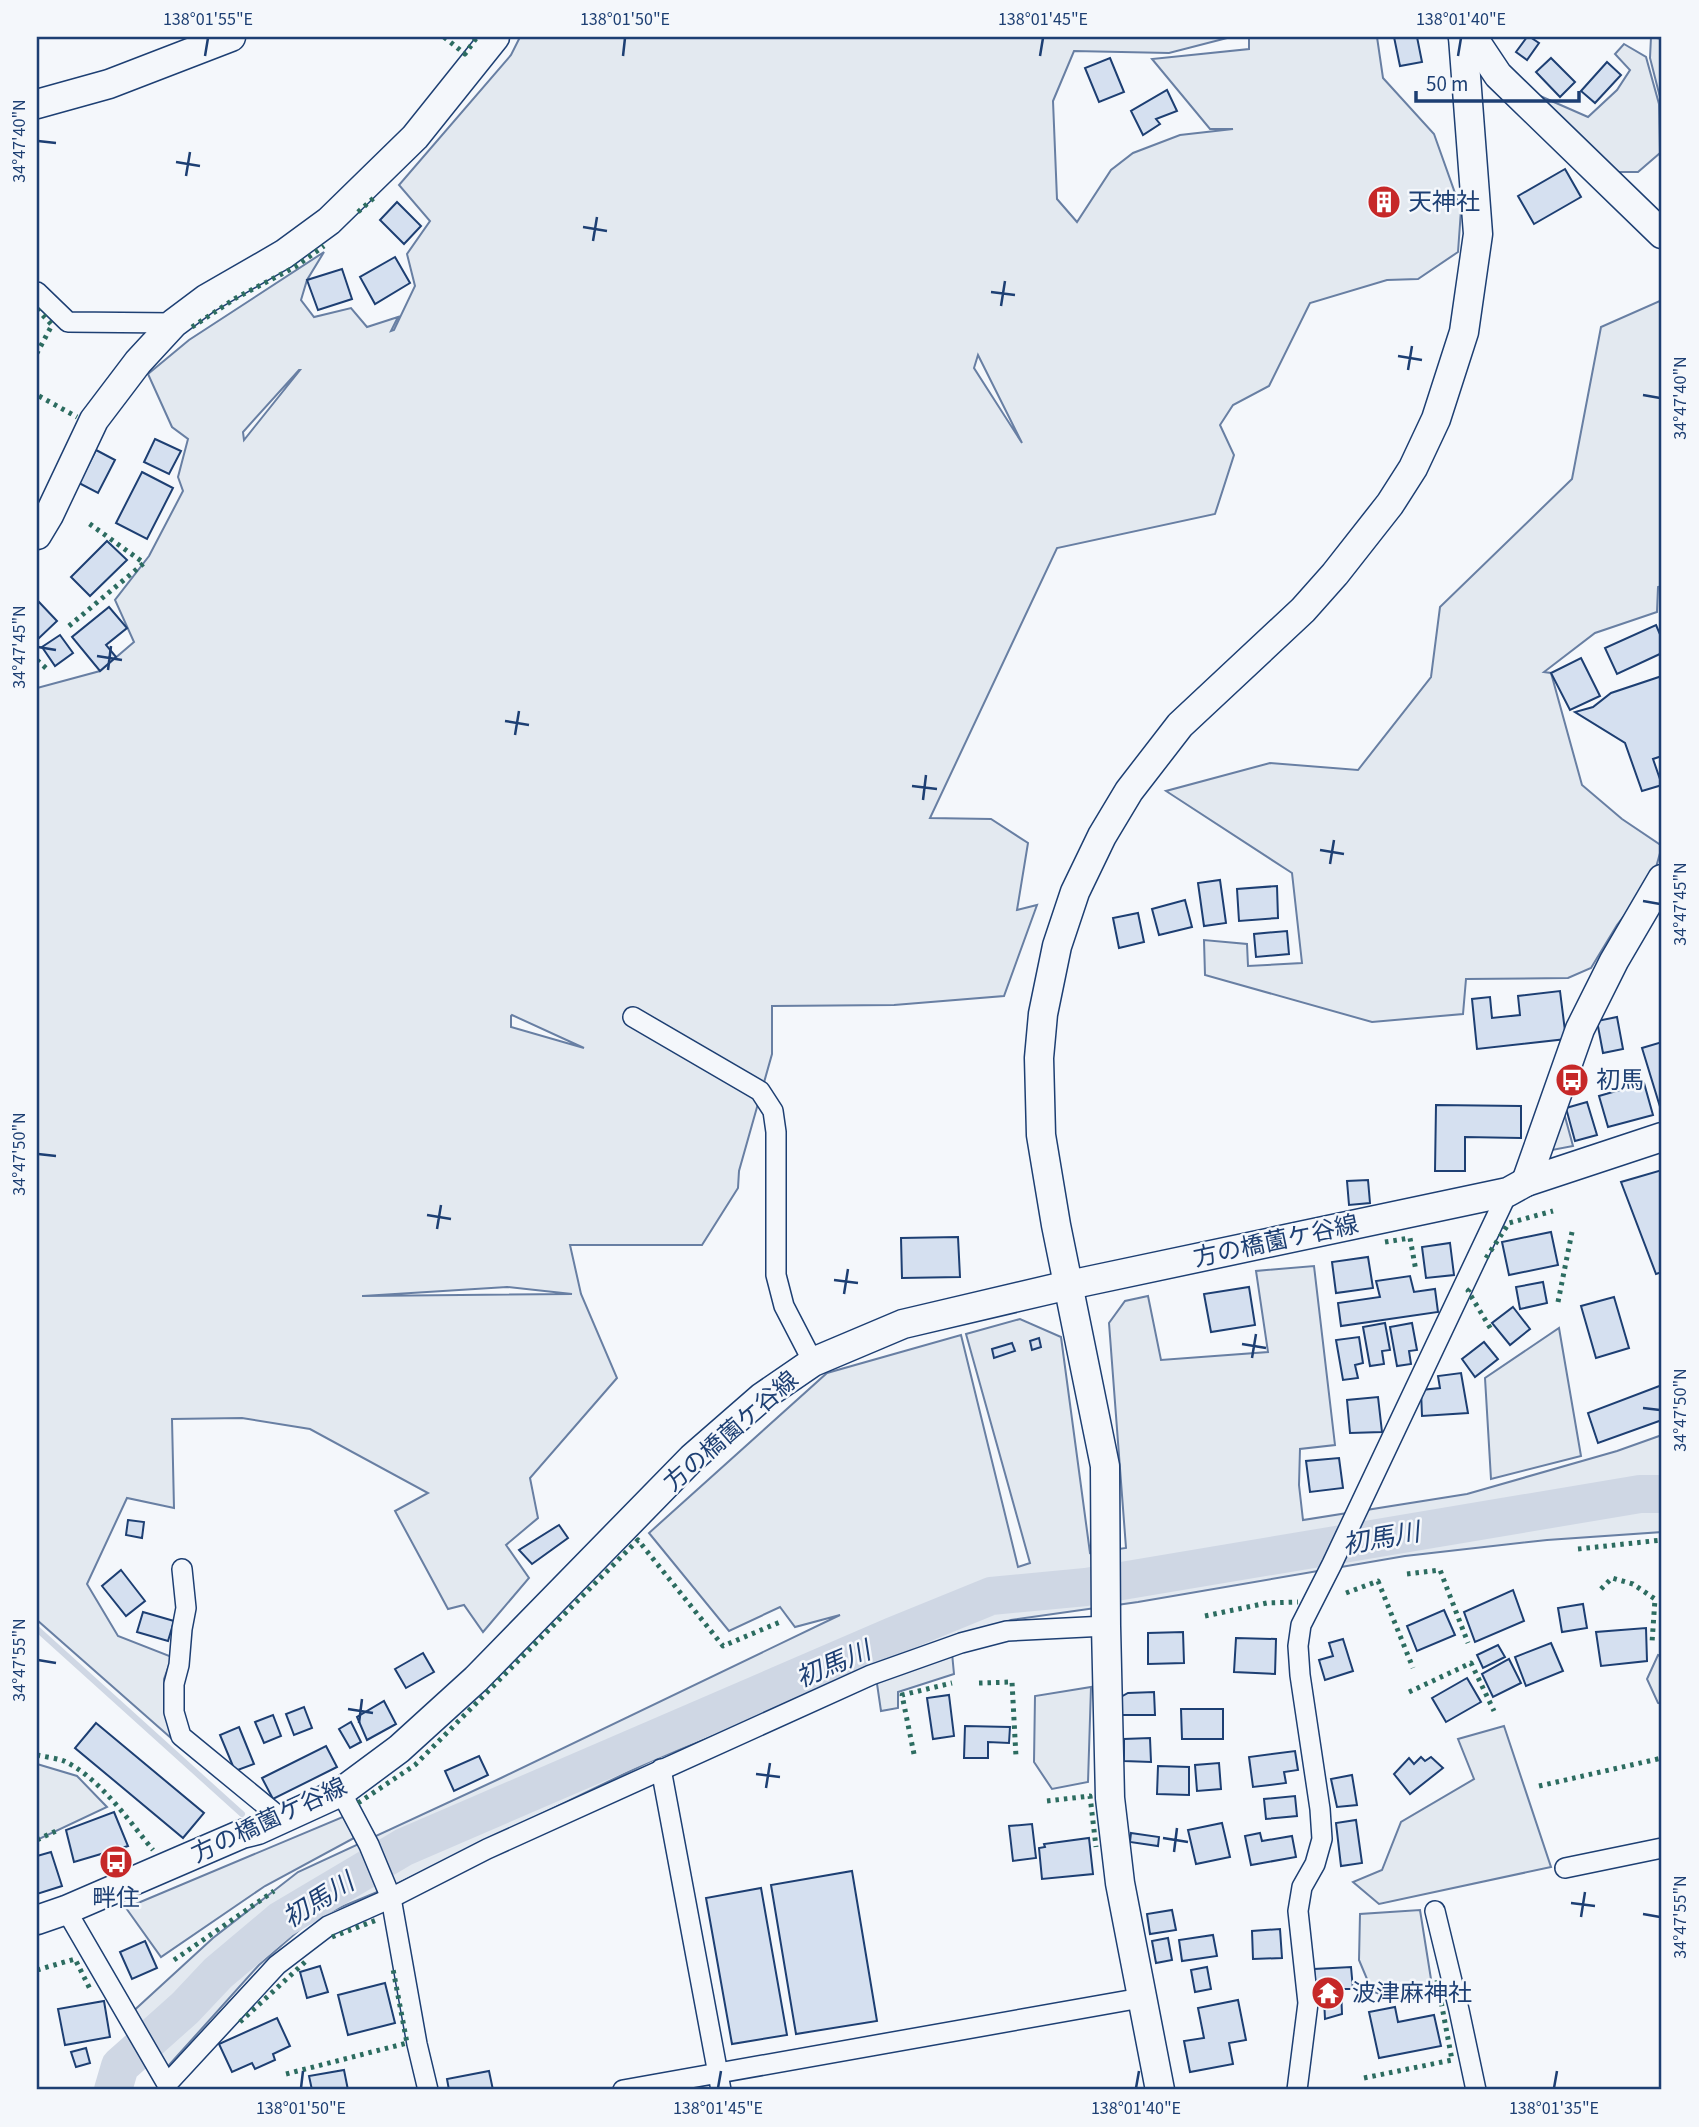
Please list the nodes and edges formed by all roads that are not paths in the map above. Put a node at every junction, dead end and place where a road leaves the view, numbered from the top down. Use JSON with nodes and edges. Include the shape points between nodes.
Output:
{"nodes":[{"id":1,"x":231,"y":37,"type":"edge"},
{"id":2,"x":495,"y":37,"type":"edge"},
{"id":3,"x":1463,"y":37,"type":"edge"},
{"id":4,"x":37,"y":104,"type":"edge"},
{"id":5,"x":1662,"y":234,"type":"edge"},
{"id":6,"x":37,"y":292,"type":"edge"},
{"id":7,"x":174,"y":323,"type":"junction"},
{"id":8,"x":37,"y":535,"type":"edge"},
{"id":9,"x":1662,"y":879,"type":"edge"},
{"id":10,"x":633,"y":1017,"type":"dead end"},
{"id":11,"x":1662,"y":1137,"type":"edge"},
{"id":12,"x":1517,"y":1187,"type":"junction"},
{"id":13,"x":1069,"y":1284,"type":"junction"},
{"id":14,"x":813,"y":1362,"type":"junction"},
{"id":15,"x":182,"y":1569,"type":"dead end"},
{"id":16,"x":1107,"y":1620,"type":"junction"},
{"id":17,"x":661,"y":1769,"type":"junction"},
{"id":18,"x":341,"y":1792,"type":"junction"},
{"id":19,"x":282,"y":1819,"type":"junction"},
{"id":20,"x":1662,"y":1849,"type":"edge"},
{"id":21,"x":1565,"y":1868,"type":"dead end"},
{"id":22,"x":390,"y":1895,"type":"junction"},
{"id":23,"x":66,"y":1910,"type":"junction"},
{"id":24,"x":1434,"y":1911,"type":"dead end"},
{"id":25,"x":37,"y":1920,"type":"edge"},
{"id":26,"x":1142,"y":1997,"type":"junction"},
{"id":27,"x":719,"y":2082,"type":"edge"},
{"id":28,"x":165,"y":2083,"type":"edge"},
{"id":29,"x":428,"y":2090,"type":"edge"},
{"id":30,"x":623,"y":2090,"type":"edge"},
{"id":31,"x":1160,"y":2090,"type":"edge"},
{"id":32,"x":1297,"y":2090,"type":"edge"},
{"id":33,"x":1476,"y":2090,"type":"edge"}],
"edges":[{"from":1,"to":4,"type":"street","via":[[109,83]]},
{"from":2,"to":7,"type":"street","via":[[415,138],[329,221]]},
{"from":3,"to":5,"type":"street","via":[[1478,46],[1498,75]]},
{"from":3,"to":13,"type":"street","via":[[1478,234],[1464,332],[1436,419],[1390,504],[1335,574],[1180,725],[1129,790],[1079,882],[1056,946],[1043,1014],[1039,1092],[1047,1179]]},
{"from":6,"to":7,"type":"street","via":[[68,322]]},
{"from":7,"to":8,"type":"street","via":[[93,420]]},
{"from":9,"to":12,"type":"street","via":[[1580,1029]]},
{"from":10,"to":14,"type":"street","via":[[760,1091],[773,1111],[776,1275],[783,1306]]},
{"from":11,"to":12,"type":"street","name":"方の橋薗ケ谷線"},
{"from":12,"to":13,"type":"street","name":"方の橋薗ケ谷線"},
{"from":12,"to":32,"type":"street","via":[[1301,1625],[1300,1675],[1322,1839],[1315,1864],[1301,1887],[1298,1911],[1308,2003]]},
{"from":13,"to":14,"type":"street","name":"方の橋薗ケ谷線","via":[[903,1324]]},
{"from":13,"to":16,"type":"street","via":[[1105,1466]]},
{"from":14,"to":18,"type":"street","name":"方の橋薗ケ谷線","via":[[692,1458],[477,1679],[399,1749]]},
{"from":15,"to":19,"type":"street","via":[[186,1608],[174,1684],[174,1712],[181,1736]]},
{"from":16,"to":17,"type":"street","via":[[1007,1631],[961,1643],[871,1675]]},
{"from":16,"to":26,"type":"street","via":[[1111,1798],[1120,1883]]},
{"from":17,"to":22,"type":"street"},
{"from":17,"to":27,"type":"street"},
{"from":18,"to":19,"type":"street","name":"方の橋薗ケ谷線"},
{"from":18,"to":22,"type":"street"},
{"from":19,"to":23,"type":"street","name":"方の橋薗ケ谷線"},
{"from":20,"to":21,"type":"street"},
{"from":22,"to":28,"type":"street","via":[[327,1926],[277,1965]]},
{"from":22,"to":29,"type":"street"},
{"from":23,"to":25,"type":"street","name":"方の橋薗ケ谷線"},
{"from":23,"to":28,"type":"street"},
{"from":24,"to":33,"type":"street"},
{"from":26,"to":27,"type":"street"},
{"from":26,"to":31,"type":"street"},
{"from":27,"to":30,"type":"street"}]}
